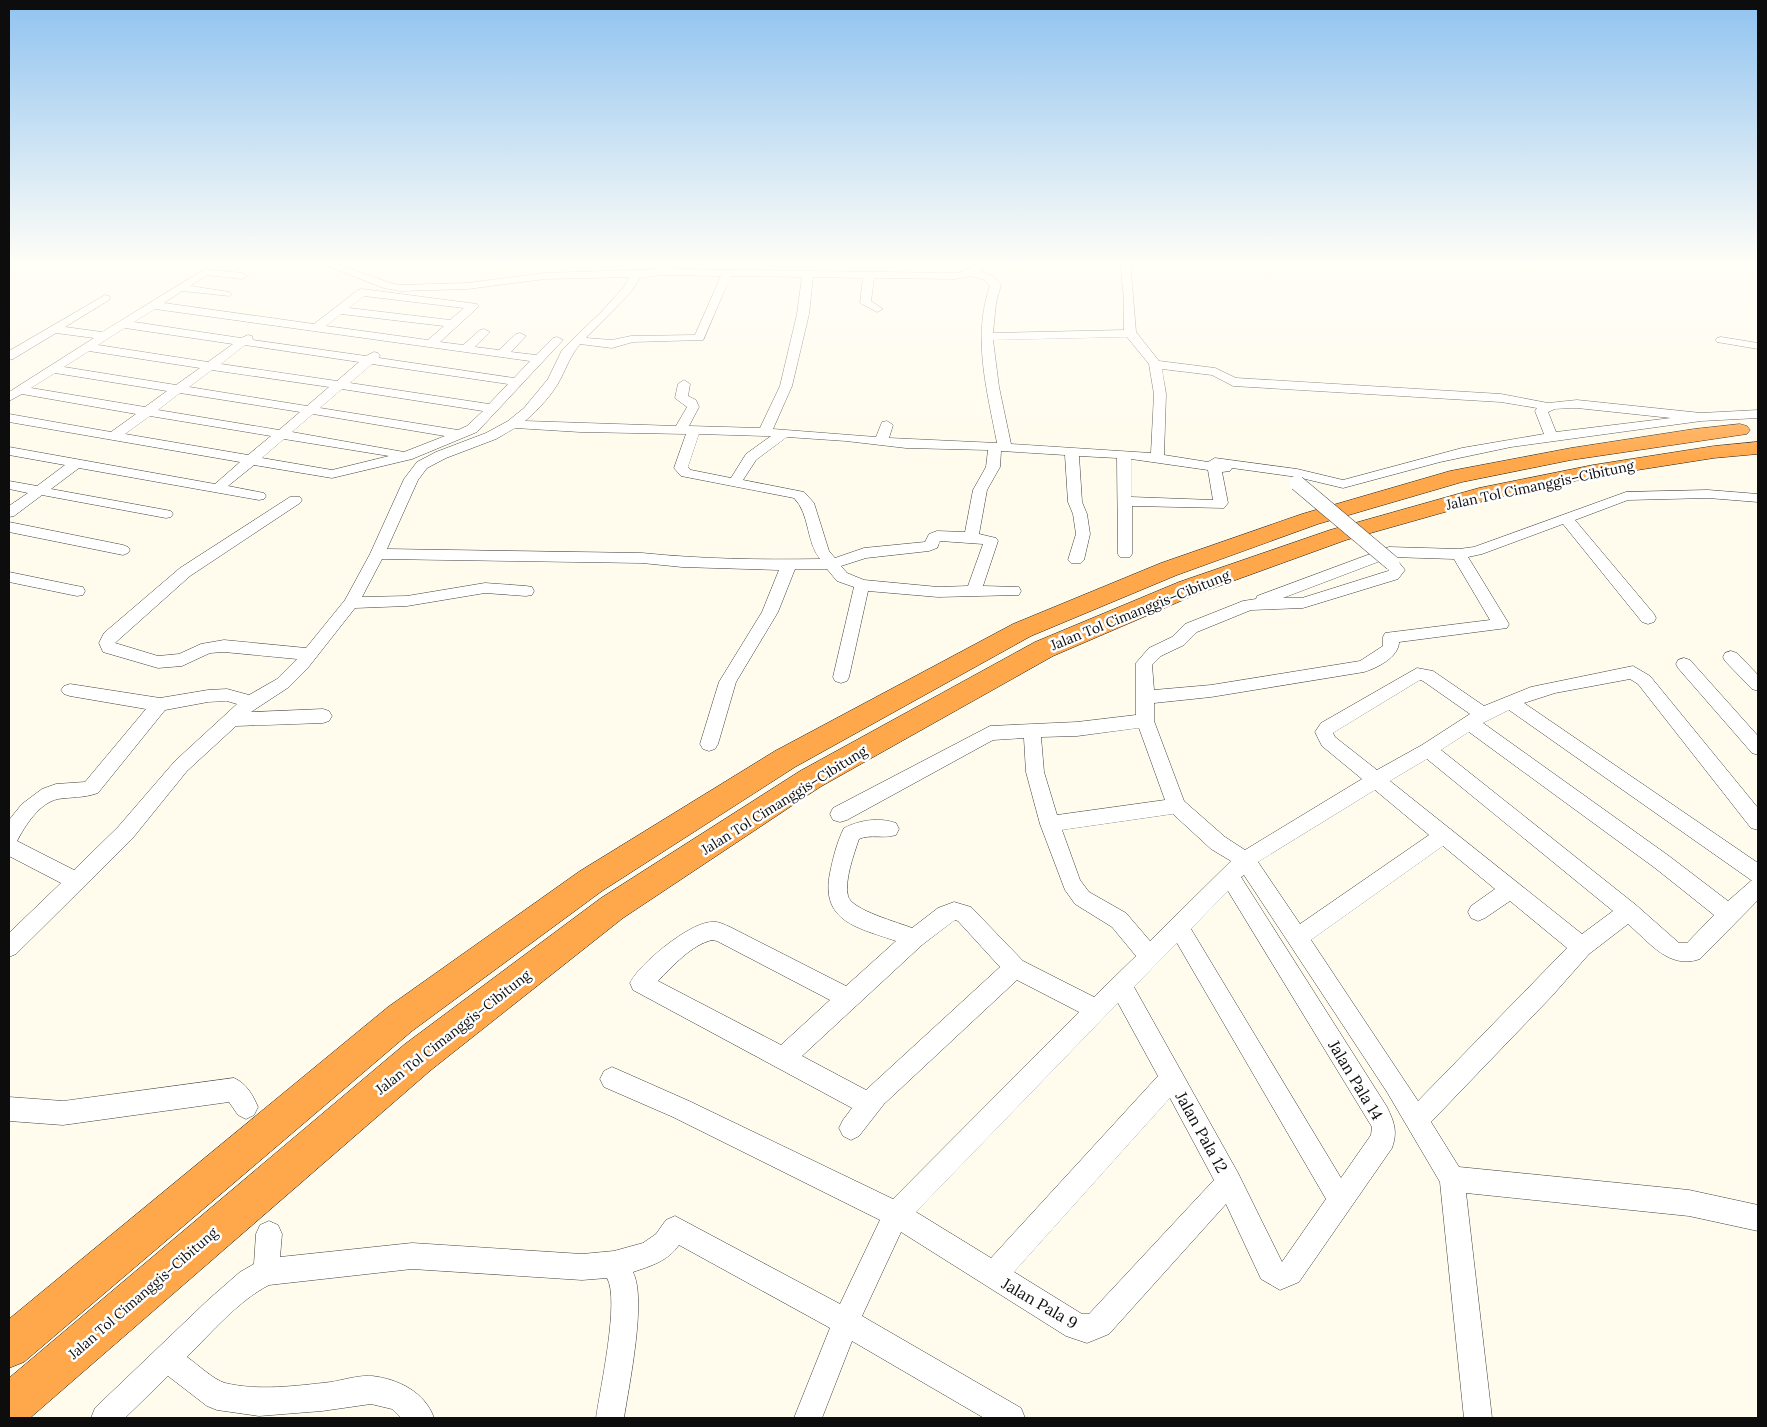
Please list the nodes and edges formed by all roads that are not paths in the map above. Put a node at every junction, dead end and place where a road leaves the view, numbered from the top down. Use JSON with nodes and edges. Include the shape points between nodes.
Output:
{"nodes":[{"id":1,"x":117,"y":328,"type":"edge"},
{"id":2,"x":147,"y":328,"type":"edge"},
{"id":3,"x":262,"y":328,"type":"edge"},
{"id":4,"x":334,"y":328,"type":"edge"},
{"id":5,"x":448,"y":328,"type":"edge"},
{"id":6,"x":590,"y":328,"type":"edge"},
{"id":7,"x":704,"y":328,"type":"edge"},
{"id":8,"x":800,"y":328,"type":"edge"},
{"id":9,"x":987,"y":328,"type":"edge"},
{"id":10,"x":1129,"y":328,"type":"edge"},
{"id":11,"x":54,"y":329,"type":"joint"},
{"id":12,"x":484,"y":332,"type":"dead end"},
{"id":13,"x":1130,"y":333,"type":"junction"},
{"id":14,"x":104,"y":336,"type":"junction"},
{"id":15,"x":520,"y":336,"type":"dead end"},
{"id":16,"x":986,"y":338,"type":"junction"},
{"id":17,"x":394,"y":339,"type":"junction"},
{"id":18,"x":557,"y":340,"type":"dead end"},
{"id":19,"x":577,"y":340,"type":"junction"},
{"id":20,"x":1721,"y":340,"type":"dead end"},
{"id":21,"x":242,"y":342,"type":"junction"},
{"id":22,"x":431,"y":344,"type":"junction"},
{"id":23,"x":1758,"y":346,"type":"edge"},
{"id":24,"x":86,"y":348,"type":"junction"},
{"id":25,"x":466,"y":349,"type":"junction"},
{"id":26,"x":502,"y":354,"type":"junction"},
{"id":27,"x":9,"y":356,"type":"edge"},
{"id":28,"x":538,"y":359,"type":"junction"},
{"id":29,"x":369,"y":360,"type":"junction"},
{"id":30,"x":1155,"y":364,"type":"junction"},
{"id":31,"x":210,"y":366,"type":"junction"},
{"id":32,"x":52,"y":369,"type":"junction"},
{"id":33,"x":516,"y":382,"type":"junction"},
{"id":34,"x":684,"y":384,"type":"dead end"},
{"id":35,"x":340,"y":385,"type":"junction"},
{"id":36,"x":178,"y":389,"type":"junction"},
{"id":37,"x":14,"y":393,"type":"edge"},
{"id":38,"x":1546,"y":406,"type":"junction"},
{"id":39,"x":492,"y":408,"type":"junction"},
{"id":40,"x":310,"y":410,"type":"junction"},
{"id":41,"x":147,"y":412,"type":"junction"},
{"id":42,"x":1758,"y":414,"type":"edge"},
{"id":43,"x":1701,"y":417,"type":"junction"},
{"id":44,"x":9,"y":418,"type":"edge"},
{"id":45,"x":513,"y":424,"type":"junction"},
{"id":46,"x":886,"y":424,"type":"dead end"},
{"id":47,"x":1758,"y":429,"type":"edge"},
{"id":48,"x":687,"y":430,"type":"junction"},
{"id":49,"x":766,"y":432,"type":"junction"},
{"id":50,"x":784,"y":433,"type":"junction"},
{"id":51,"x":282,"y":434,"type":"junction"},
{"id":52,"x":459,"y":434,"type":"junction"},
{"id":53,"x":114,"y":436,"type":"junction"},
{"id":54,"x":1552,"y":436,"type":"junction"},
{"id":55,"x":881,"y":441,"type":"junction"},
{"id":56,"x":1000,"y":447,"type":"junction"},
{"id":57,"x":1758,"y":448,"type":"edge"},
{"id":58,"x":9,"y":451,"type":"edge"},
{"id":59,"x":1072,"y":452,"type":"junction"},
{"id":60,"x":1124,"y":454,"type":"junction"},
{"id":61,"x":407,"y":456,"type":"junction"},
{"id":62,"x":1157,"y":457,"type":"junction"},
{"id":63,"x":251,"y":460,"type":"junction"},
{"id":64,"x":77,"y":463,"type":"junction"},
{"id":65,"x":1214,"y":467,"type":"junction"},
{"id":66,"x":734,"y":483,"type":"junction"},
{"id":67,"x":9,"y":485,"type":"edge"},
{"id":68,"x":218,"y":488,"type":"junction"},
{"id":69,"x":40,"y":490,"type":"junction"},
{"id":70,"x":259,"y":496,"type":"dead end"},
{"id":71,"x":1758,"y":498,"type":"edge"},
{"id":72,"x":295,"y":500,"type":"dead end"},
{"id":73,"x":1125,"y":501,"type":"junction"},
{"id":74,"x":9,"y":513,"type":"edge"},
{"id":75,"x":166,"y":514,"type":"dead end"},
{"id":76,"x":1567,"y":519,"type":"junction"},
{"id":77,"x":9,"y":527,"type":"edge"},
{"id":78,"x":971,"y":537,"type":"junction"},
{"id":79,"x":124,"y":550,"type":"dead end"},
{"id":80,"x":377,"y":554,"type":"junction"},
{"id":81,"x":1125,"y":554,"type":"dead end"},
{"id":82,"x":1459,"y":554,"type":"junction"},
{"id":83,"x":1076,"y":560,"type":"dead end"},
{"id":84,"x":832,"y":564,"type":"junction"},
{"id":85,"x":789,"y":565,"type":"junction"},
{"id":86,"x":9,"y":577,"type":"edge"},
{"id":87,"x":862,"y":585,"type":"junction"},
{"id":88,"x":76,"y":591,"type":"dead end"},
{"id":89,"x":526,"y":591,"type":"dead end"},
{"id":90,"x":974,"y":591,"type":"junction"},
{"id":91,"x":1013,"y":591,"type":"dead end"},
{"id":92,"x":352,"y":603,"type":"junction"},
{"id":93,"x":1250,"y":605,"type":"junction"},
{"id":94,"x":1648,"y":618,"type":"dead end"},
{"id":95,"x":310,"y":654,"type":"junction"},
{"id":96,"x":1731,"y":657,"type":"dead end"},
{"id":97,"x":1684,"y":664,"type":"dead end"},
{"id":98,"x":841,"y":677,"type":"dead end"},
{"id":99,"x":1758,"y":685,"type":"edge"},
{"id":100,"x":70,"y":690,"type":"dead end"},
{"id":101,"x":1146,"y":697,"type":"junction"},
{"id":102,"x":251,"y":702,"type":"junction"},
{"id":103,"x":1510,"y":702,"type":"junction"},
{"id":104,"x":160,"y":705,"type":"junction"},
{"id":105,"x":323,"y":716,"type":"dead end"},
{"id":106,"x":1476,"y":719,"type":"junction"},
{"id":107,"x":230,"y":720,"type":"junction"},
{"id":108,"x":1145,"y":721,"type":"junction"},
{"id":109,"x":1032,"y":730,"type":"junction"},
{"id":110,"x":709,"y":744,"type":"dead end"},
{"id":111,"x":1758,"y":748,"type":"edge"},
{"id":112,"x":1428,"y":750,"type":"junction"},
{"id":113,"x":1377,"y":779,"type":"junction"},
{"id":114,"x":1177,"y":806,"type":"junction"},
{"id":115,"x":840,"y":814,"type":"dead end"},
{"id":116,"x":1758,"y":822,"type":"edge"},
{"id":117,"x":1050,"y":824,"type":"junction"},
{"id":118,"x":890,"y":829,"type":"dead end"},
{"id":119,"x":1444,"y":835,"type":"junction"},
{"id":120,"x":9,"y":837,"type":"edge"},
{"id":121,"x":9,"y":847,"type":"edge"},
{"id":122,"x":1238,"y":868,"type":"junction"},
{"id":123,"x":1758,"y":874,"type":"edge"},
{"id":124,"x":77,"y":881,"type":"junction"},
{"id":125,"x":1758,"y":887,"type":"edge"},
{"id":126,"x":1510,"y":890,"type":"junction"},
{"id":127,"x":1629,"y":910,"type":"junction"},
{"id":128,"x":1478,"y":912,"type":"dead end"},
{"id":129,"x":1729,"y":914,"type":"junction"},
{"id":130,"x":1179,"y":928,"type":"junction"},
{"id":131,"x":915,"y":938,"type":"junction"},
{"id":132,"x":1297,"y":938,"type":"junction"},
{"id":133,"x":9,"y":947,"type":"edge"},
{"id":134,"x":1582,"y":947,"type":"junction"},
{"id":135,"x":1150,"y":957,"type":"junction"},
{"id":136,"x":1015,"y":968,"type":"junction"},
{"id":137,"x":1121,"y":986,"type":"junction"},
{"id":138,"x":848,"y":998,"type":"junction"},
{"id":139,"x":1096,"y":1009,"type":"junction"},
{"id":140,"x":783,"y":1058,"type":"junction"},
{"id":141,"x":1172,"y":1078,"type":"junction"},
{"id":142,"x":612,"y":1079,"type":"dead end"},
{"id":143,"x":869,"y":1104,"type":"junction"},
{"id":144,"x":246,"y":1107,"type":"dead end"},
{"id":145,"x":9,"y":1109,"type":"edge"},
{"id":146,"x":1416,"y":1120,"type":"junction"},
{"id":147,"x":851,"y":1128,"type":"dead end"},
{"id":148,"x":1452,"y":1179,"type":"junction"},
{"id":149,"x":1230,"y":1182,"type":"junction"},
{"id":150,"x":1341,"y":1201,"type":"junction"},
{"id":151,"x":896,"y":1214,"type":"junction"},
{"id":152,"x":1758,"y":1218,"type":"edge"},
{"id":153,"x":269,"y":1234,"type":"dead end"},
{"id":154,"x":614,"y":1264,"type":"junction"},
{"id":155,"x":266,"y":1272,"type":"junction"},
{"id":156,"x":993,"y":1276,"type":"junction"},
{"id":157,"x":1280,"y":1277,"type":"joint"},
{"id":158,"x":846,"y":1322,"type":"junction"},
{"id":159,"x":9,"y":1346,"type":"edge"},
{"id":160,"x":166,"y":1358,"type":"junction"},
{"id":161,"x":9,"y":1407,"type":"edge"},
{"id":162,"x":105,"y":1418,"type":"edge"},
{"id":163,"x":420,"y":1418,"type":"edge"},
{"id":164,"x":610,"y":1418,"type":"edge"},
{"id":165,"x":808,"y":1418,"type":"edge"},
{"id":166,"x":1011,"y":1418,"type":"edge"},
{"id":167,"x":1478,"y":1418,"type":"edge"}],
"edges":[{"from":1,"to":14,"type":"street"},
{"from":2,"to":21,"type":"street"},
{"from":3,"to":21,"type":"street"},
{"from":4,"to":17,"type":"street"},
{"from":5,"to":22,"type":"street"},
{"from":6,"to":19,"type":"street"},
{"from":7,"to":19,"type":"street","via":[[699,338],[631,339],[612,344]]},
{"from":8,"to":49,"type":"street","via":[[786,386]]},
{"from":9,"to":16,"type":"street"},
{"from":10,"to":13,"type":"street"},
{"from":11,"to":14,"type":"street"},
{"from":11,"to":27,"type":"street"},
{"from":12,"to":25,"type":"street"},
{"from":13,"to":16,"type":"street"},
{"from":13,"to":30,"type":"street"},
{"from":14,"to":24,"type":"street"},
{"from":15,"to":26,"type":"street"},
{"from":16,"to":56,"type":"street"},
{"from":17,"to":22,"type":"street"},
{"from":17,"to":29,"type":"street"},
{"from":18,"to":28,"type":"street"},
{"from":19,"to":45,"type":"street","via":[[566,353],[549,388]]},
{"from":20,"to":23,"type":"street"},
{"from":21,"to":29,"type":"street"},
{"from":21,"to":31,"type":"street"},
{"from":22,"to":25,"type":"street"},
{"from":24,"to":31,"type":"street"},
{"from":24,"to":32,"type":"street"},
{"from":25,"to":26,"type":"street"},
{"from":26,"to":28,"type":"street"},
{"from":28,"to":33,"type":"street"},
{"from":29,"to":33,"type":"street"},
{"from":29,"to":35,"type":"street"},
{"from":30,"to":38,"type":"street","via":[[1215,372],[1233,382],[1501,398]]},
{"from":30,"to":62,"type":"street","via":[[1160,394]]},
{"from":31,"to":35,"type":"street"},
{"from":31,"to":36,"type":"street"},
{"from":32,"to":36,"type":"street"},
{"from":32,"to":37,"type":"street"},
{"from":33,"to":39,"type":"street"},
{"from":34,"to":48,"type":"street","via":[[681,398],[693,406]]},
{"from":35,"to":39,"type":"street"},
{"from":35,"to":40,"type":"street"},
{"from":36,"to":40,"type":"street"},
{"from":36,"to":41,"type":"street"},
{"from":37,"to":41,"type":"street"},
{"from":38,"to":43,"type":"street","via":[[1576,404]]},
{"from":38,"to":54,"type":"street","via":[[1541,411]]},
{"from":39,"to":52,"type":"street","via":[[472,429]]},
{"from":40,"to":51,"type":"street"},
{"from":40,"to":52,"type":"street"},
{"from":41,"to":51,"type":"street"},
{"from":41,"to":53,"type":"street"},
{"from":42,"to":43,"type":"street"},
{"from":43,"to":54,"type":"street","via":[[1645,427]]},
{"from":44,"to":53,"type":"street"},
{"from":45,"to":48,"type":"street"},
{"from":45,"to":80,"type":"street","via":[[422,465],[411,479]]},
{"from":46,"to":55,"type":"street"},
{"from":47,"to":159,"type":"highway","name":"Jalan Tol Cimanggis–Cibitung","via":[[1694,435],[1458,476],[1291,525],[1169,569],[1022,630],[785,759],[590,881],[400,1019]]},
{"from":48,"to":49,"type":"street"},
{"from":48,"to":66,"type":"street","via":[[681,468],[694,476]]},
{"from":49,"to":50,"type":"street"},
{"from":50,"to":55,"type":"street"},
{"from":50,"to":66,"type":"street","via":[[751,457]]},
{"from":51,"to":61,"type":"street"},
{"from":51,"to":63,"type":"street"},
{"from":52,"to":61,"type":"street"},
{"from":53,"to":63,"type":"street"},
{"from":54,"to":65,"type":"street","via":[[1415,463],[1343,484],[1262,466],[1215,462]]},
{"from":55,"to":56,"type":"street"},
{"from":56,"to":59,"type":"street"},
{"from":56,"to":78,"type":"street","via":[[980,490]]},
{"from":57,"to":161,"type":"highway","name":"Jalan Tol Cimanggis–Cibitung","via":[[1593,471],[1487,493],[1347,532],[1188,588],[1044,649],[810,779],[612,908],[418,1057]]},
{"from":58,"to":64,"type":"street"},
{"from":59,"to":60,"type":"street"},
{"from":59,"to":83,"type":"street","via":[[1074,502],[1080,514],[1083,534]]},
{"from":60,"to":62,"type":"street"},
{"from":60,"to":73,"type":"street"},
{"from":61,"to":63,"type":"street","via":[[332,474]]},
{"from":62,"to":65,"type":"street"},
{"from":63,"to":68,"type":"street"},
{"from":64,"to":68,"type":"street"},
{"from":64,"to":69,"type":"street"},
{"from":65,"to":73,"type":"street","via":[[1219,505]]},
{"from":65,"to":93,"type":"street","bridge":true,"via":[[1281,474],[1297,483],[1397,570],[1393,576],[1303,603]]},
{"from":66,"to":84,"type":"street","via":[[799,495],[807,503],[822,552]]},
{"from":67,"to":69,"type":"street"},
{"from":68,"to":70,"type":"street"},
{"from":69,"to":74,"type":"street"},
{"from":69,"to":75,"type":"street"},
{"from":71,"to":76,"type":"street","via":[[1708,494],[1626,496]]},
{"from":72,"to":95,"type":"street","via":[[185,572],[106,643],[109,648],[158,662],[182,660],[207,648],[224,646]]},
{"from":73,"to":81,"type":"street"},
{"from":76,"to":82,"type":"street"},
{"from":76,"to":94,"type":"street"},
{"from":77,"to":79,"type":"street"},
{"from":78,"to":84,"type":"street","via":[[936,536],[929,546],[864,553]]},
{"from":78,"to":90,"type":"street","via":[[991,541]]},
{"from":80,"to":85,"type":"street","via":[[642,558]]},
{"from":80,"to":92,"type":"street"},
{"from":82,"to":93,"type":"street","via":[[1389,552]]},
{"from":82,"to":101,"type":"street","via":[[1501,624],[1392,637],[1391,648],[1364,666],[1211,691]]},
{"from":84,"to":85,"type":"street"},
{"from":84,"to":87,"type":"street","via":[[842,577]]},
{"from":85,"to":110,"type":"street","via":[[770,612],[728,682]]},
{"from":86,"to":88,"type":"street"},
{"from":87,"to":90,"type":"street","via":[[938,592]]},
{"from":87,"to":98,"type":"street"},
{"from":89,"to":92,"type":"street","via":[[485,588],[407,601]]},
{"from":90,"to":91,"type":"street"},
{"from":92,"to":95,"type":"street"},
{"from":93,"to":101,"type":"street","via":[[1191,628],[1178,641],[1154,652],[1144,663]]},
{"from":95,"to":102,"type":"street","via":[[283,683]]},
{"from":96,"to":99,"type":"street"},
{"from":97,"to":111,"type":"street"},
{"from":100,"to":104,"type":"street"},
{"from":101,"to":108,"type":"street"},
{"from":102,"to":104,"type":"street","via":[[227,695]]},
{"from":102,"to":107,"type":"street"},
{"from":103,"to":106,"type":"street"},
{"from":103,"to":116,"type":"street","via":[[1555,686],[1632,672],[1644,680]]},
{"from":103,"to":123,"type":"street"},
{"from":104,"to":120,"type":"street","via":[[91,788],[54,792],[38,800],[15,825]]},
{"from":105,"to":107,"type":"street"},
{"from":106,"to":112,"type":"street"},
{"from":106,"to":113,"type":"street","via":[[1422,674],[1411,677],[1324,732],[1328,741]]},
{"from":106,"to":129,"type":"street"},
{"from":107,"to":124,"type":"street","via":[[181,766],[125,834]]},
{"from":108,"to":109,"type":"street","via":[[1077,729]]},
{"from":108,"to":114,"type":"street"},
{"from":109,"to":115,"type":"street","via":[[990,733]]},
{"from":109,"to":117,"type":"street","via":[[1035,772]]},
{"from":112,"to":113,"type":"street"},
{"from":112,"to":127,"type":"street"},
{"from":113,"to":119,"type":"street"},
{"from":113,"to":122,"type":"street"},
{"from":114,"to":117,"type":"street"},
{"from":114,"to":122,"type":"street","via":[[1218,842]]},
{"from":117,"to":135,"type":"street","via":[[1072,884],[1082,898],[1119,920]]},
{"from":118,"to":131,"type":"street","via":[[860,829],[851,834],[837,892],[840,903],[850,913]]},
{"from":119,"to":126,"type":"street"},
{"from":119,"to":132,"type":"street"},
{"from":121,"to":124,"type":"street"},
{"from":122,"to":130,"type":"street"},
{"from":122,"to":132,"type":"street"},
{"from":122,"to":150,"type":"street","name":"Jalan Pala 14","via":[[1384,1127],[1383,1139]]},
{"from":124,"to":133,"type":"street"},
{"from":125,"to":129,"type":"street"},
{"from":126,"to":128,"type":"street"},
{"from":126,"to":134,"type":"street"},
{"from":127,"to":129,"type":"street","via":[[1672,950],[1687,953],[1692,952]]},
{"from":127,"to":134,"type":"street"},
{"from":130,"to":135,"type":"street"},
{"from":130,"to":150,"type":"street"},
{"from":131,"to":136,"type":"street","via":[[945,915],[954,911],[964,913]]},
{"from":131,"to":138,"type":"street"},
{"from":132,"to":146,"type":"street"},
{"from":134,"to":146,"type":"street"},
{"from":135,"to":137,"type":"street"},
{"from":136,"to":139,"type":"street"},
{"from":136,"to":143,"type":"street"},
{"from":137,"to":139,"type":"street"},
{"from":137,"to":141,"type":"street","name":"Jalan Pala 12"},
{"from":138,"to":140,"type":"street"},
{"from":138,"to":140,"type":"street","via":[[712,930],[684,944],[642,983]]},
{"from":139,"to":151,"type":"street"},
{"from":140,"to":143,"type":"street"},
{"from":141,"to":149,"type":"street","name":"Jalan Pala 12"},
{"from":141,"to":156,"type":"street"},
{"from":142,"to":151,"type":"street","name":"Jalan Pala 9","via":[[681,1109]]},
{"from":143,"to":147,"type":"street"},
{"from":144,"to":145,"type":"street","via":[[234,1090],[63,1113]]},
{"from":146,"to":148,"type":"street"},
{"from":148,"to":152,"type":"street","via":[[1689,1203]]},
{"from":148,"to":167,"type":"street"},
{"from":149,"to":156,"type":"street","name":"Jalan Pala 9","via":[[1099,1324],[1088,1329],[1076,1326]]},
{"from":149,"to":157,"type":"street","name":"Jalan Pala 12","via":[[1270,1270]]},
{"from":150,"to":157,"type":"street","name":"Jalan Pala 14","via":[[1290,1273]]},
{"from":151,"to":156,"type":"street","name":"Jalan Pala 9"},
{"from":151,"to":158,"type":"street"},
{"from":153,"to":155,"type":"street"},
{"from":154,"to":155,"type":"street","via":[[582,1267],[412,1256]]},
{"from":154,"to":158,"type":"street","via":[[649,1254],[676,1229]]},
{"from":154,"to":164,"type":"street","via":[[625,1283],[626,1308]]},
{"from":155,"to":160,"type":"street","via":[[249,1281]]},
{"from":158,"to":165,"type":"street"},
{"from":158,"to":166,"type":"street"},
{"from":160,"to":162,"type":"street"},
{"from":160,"to":163,"type":"street","via":[[217,1396],[259,1402],[371,1390],[400,1397]]}]}
